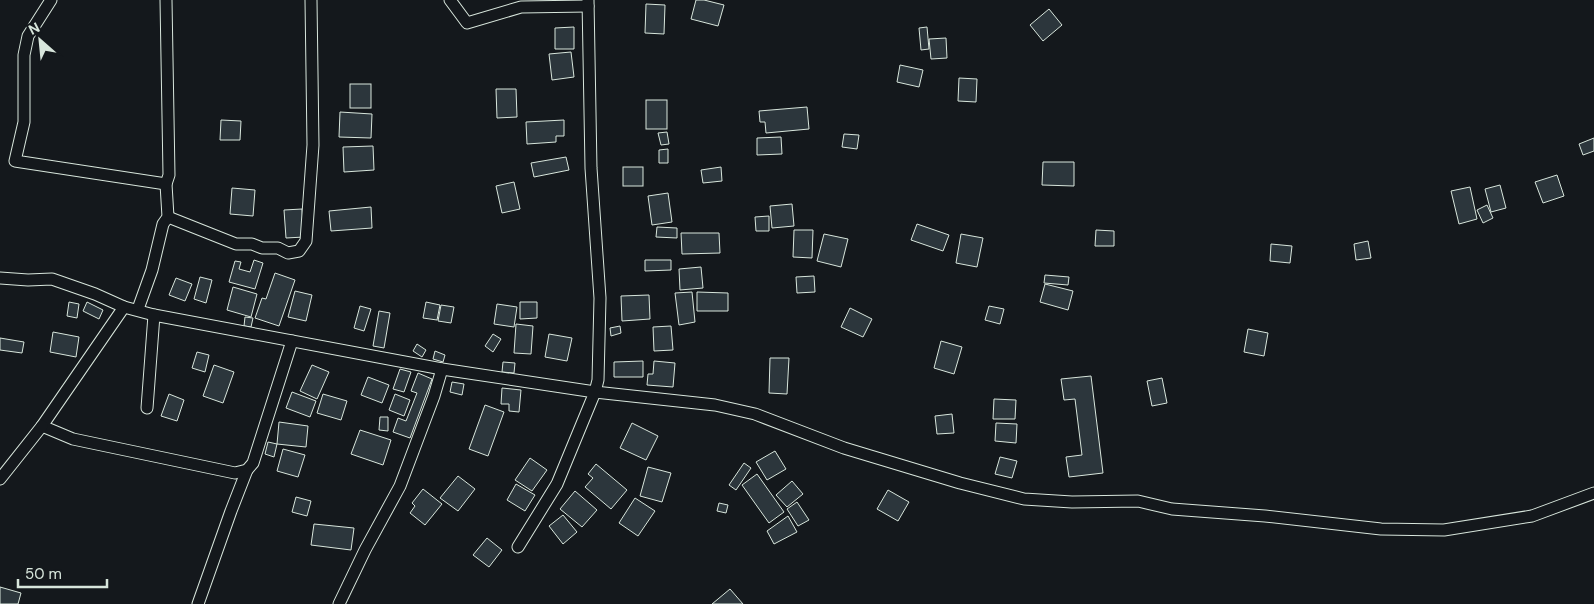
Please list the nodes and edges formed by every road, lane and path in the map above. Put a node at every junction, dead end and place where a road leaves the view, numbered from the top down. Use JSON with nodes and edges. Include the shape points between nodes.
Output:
{"nodes":[{"id":1,"x":51,"y":0,"type":"edge"},
{"id":2,"x":166,"y":0,"type":"edge"},
{"id":3,"x":311,"y":0,"type":"edge"},
{"id":4,"x":450,"y":0,"type":"edge"},
{"id":5,"x":588,"y":3,"type":"edge"},
{"id":6,"x":166,"y":184,"type":"junction"},
{"id":7,"x":168,"y":217,"type":"junction"},
{"id":8,"x":0,"y":278,"type":"edge"},
{"id":9,"x":124,"y":307,"type":"junction"},
{"id":10,"x":138,"y":309,"type":"junction"},
{"id":11,"x":154,"y":314,"type":"junction"},
{"id":12,"x":292,"y":341,"type":"junction"},
{"id":13,"x":442,"y":369,"type":"junction"},
{"id":14,"x":595,"y":392,"type":"junction"},
{"id":15,"x":147,"y":408,"type":"dead end"},
{"id":16,"x":42,"y":426,"type":"junction"},
{"id":17,"x":248,"y":470,"type":"junction"},
{"id":18,"x":0,"y":479,"type":"edge"},
{"id":19,"x":1594,"y":493,"type":"edge"},
{"id":20,"x":518,"y":547,"type":"dead end"},
{"id":21,"x":198,"y":604,"type":"edge"},
{"id":22,"x":339,"y":604,"type":"edge"}],
"edges":[{"from":1,"to":6,"type":"street","via":[[28,36],[24,55],[24,122],[15,161]]},
{"from":2,"to":6,"type":"street","via":[[169,175]]},
{"from":3,"to":7,"type":"street","via":[[313,144],[306,241],[298,251],[288,253],[278,248],[236,244]]},
{"from":4,"to":5,"type":"street","via":[[467,22],[521,7]]},
{"from":5,"to":14,"type":"street","via":[[591,168],[600,298]]},
{"from":6,"to":7,"type":"street"},
{"from":7,"to":10,"type":"street","via":[[163,224]]},
{"from":8,"to":9,"type":"street","via":[[52,279]]},
{"from":9,"to":10,"type":"street"},
{"from":9,"to":16,"type":"street"},
{"from":10,"to":11,"type":"street"},
{"from":11,"to":12,"type":"street"},
{"from":11,"to":15,"type":"street"},
{"from":12,"to":13,"type":"street"},
{"from":12,"to":17,"type":"street","via":[[254,463]]},
{"from":13,"to":14,"type":"street"},
{"from":13,"to":22,"type":"street","via":[[400,486]]},
{"from":14,"to":19,"type":"street","via":[[715,405],[755,414],[844,448],[1024,499],[1138,501],[1172,509],[1381,529],[1444,530],[1532,516]]},
{"from":14,"to":20,"type":"street","via":[[557,484]]},
{"from":16,"to":17,"type":"street","via":[[73,439],[172,461],[235,473]]},
{"from":16,"to":18,"type":"street"},
{"from":17,"to":21,"type":"street"}]}
